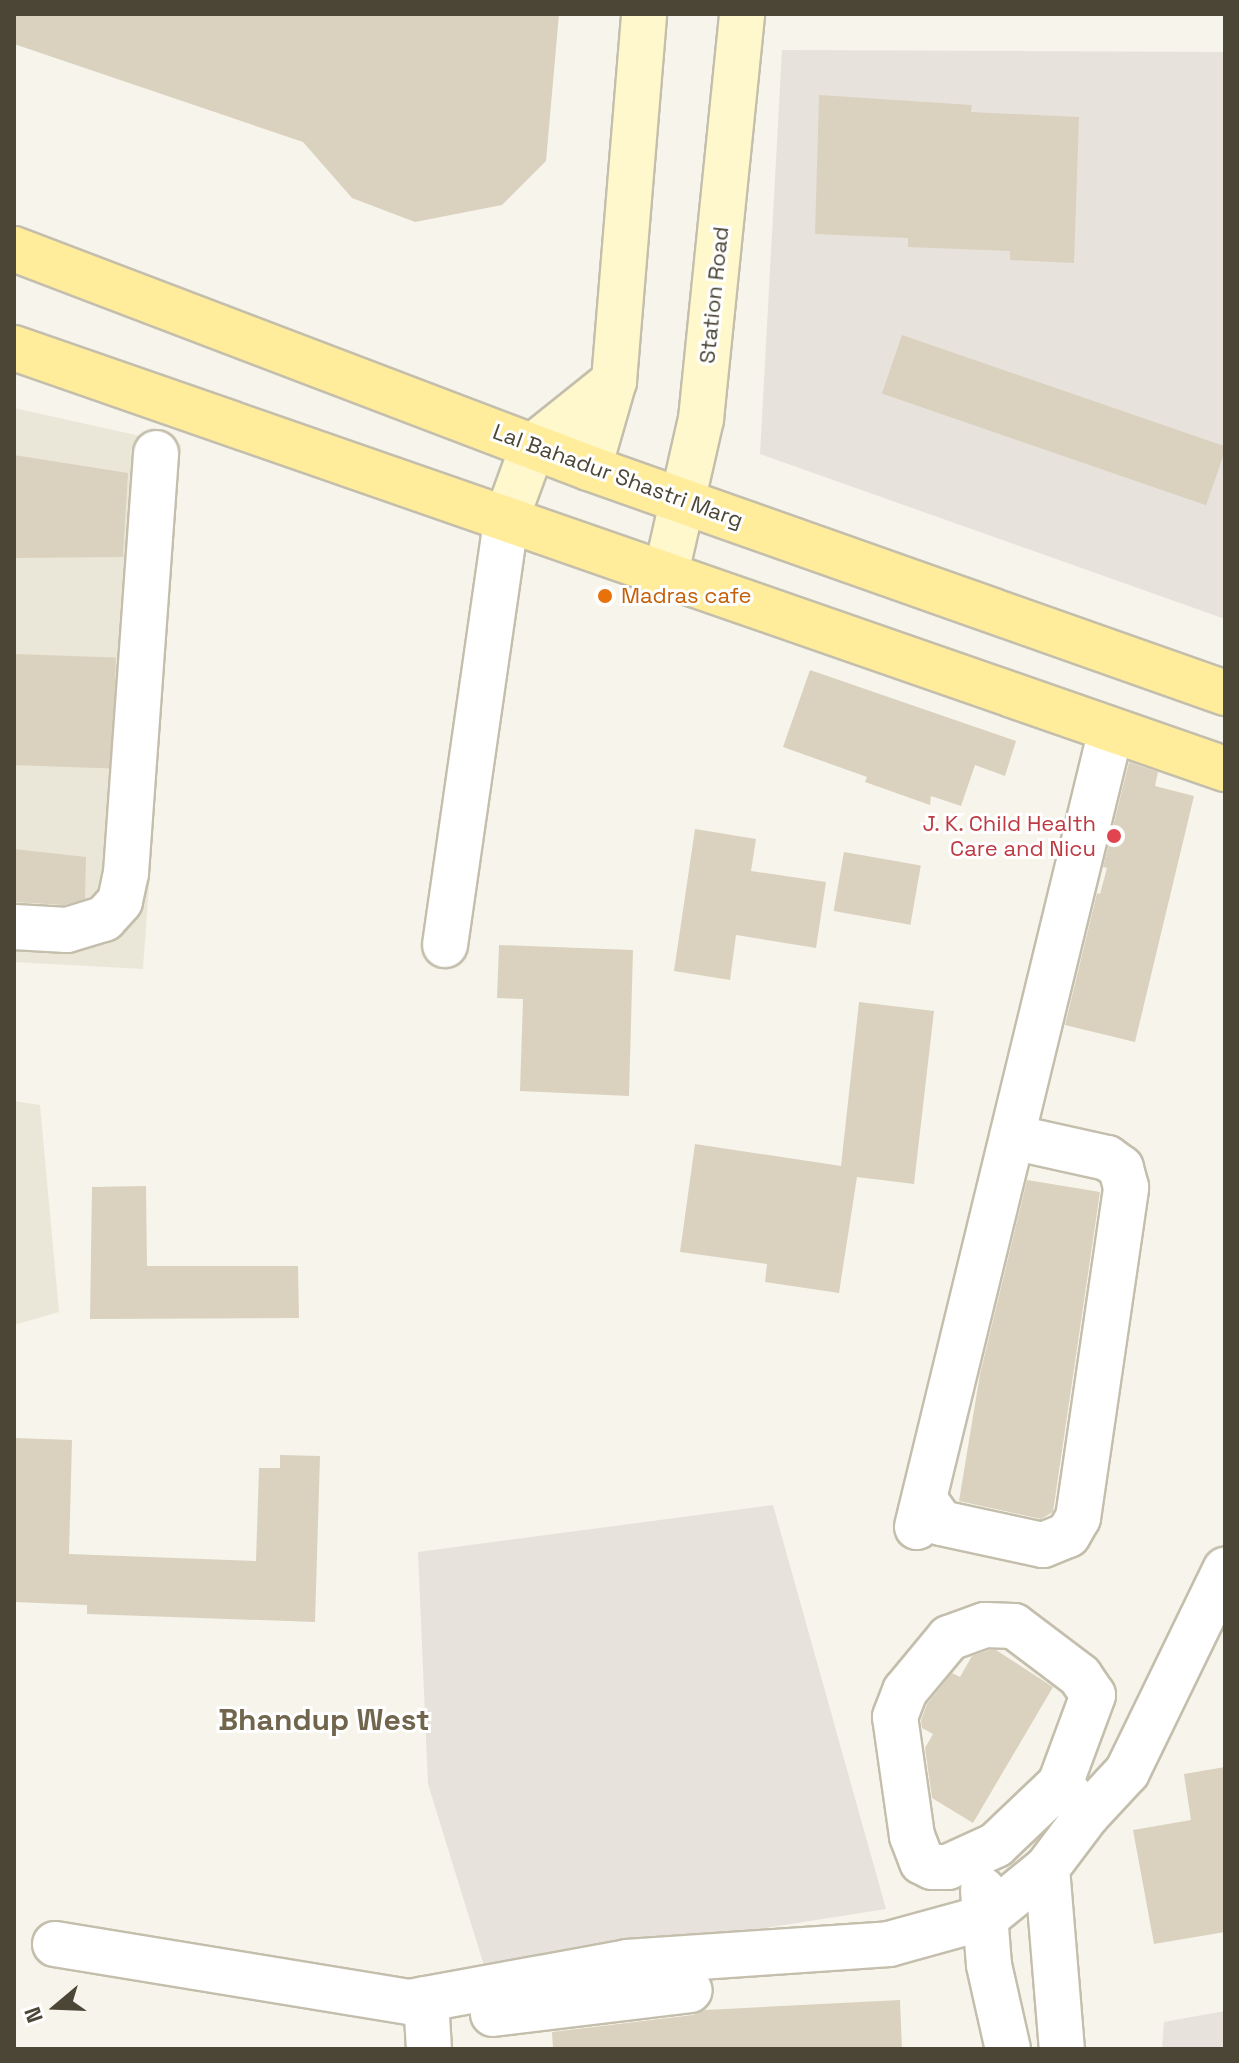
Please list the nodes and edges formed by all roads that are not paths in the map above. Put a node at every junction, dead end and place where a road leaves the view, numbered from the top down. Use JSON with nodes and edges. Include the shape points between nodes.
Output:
{"nodes":[{"id":1,"x":644,"y":14,"type":"edge"},
{"id":2,"x":742,"y":14,"type":"edge"},
{"id":3,"x":14,"y":249,"type":"edge"},
{"id":4,"x":14,"y":348,"type":"edge"},
{"id":5,"x":614,"y":381,"type":"junction"},
{"id":6,"x":533,"y":446,"type":"junction"},
{"id":7,"x":156,"y":453,"type":"dead end"},
{"id":8,"x":589,"y":468,"type":"junction"},
{"id":9,"x":683,"y":501,"type":"junction"},
{"id":10,"x":507,"y":517,"type":"junction"},
{"id":11,"x":666,"y":573,"type":"junction"},
{"id":12,"x":1225,"y":693,"type":"edge"},
{"id":13,"x":1111,"y":730,"type":"junction"},
{"id":14,"x":1225,"y":769,"type":"edge"},
{"id":15,"x":14,"y":927,"type":"edge"},
{"id":16,"x":445,"y":945,"type":"dead end"},
{"id":17,"x":1012,"y":1137,"type":"junction"},
{"id":18,"x":1225,"y":1570,"type":"edge"},
{"id":19,"x":1078,"y":1789,"type":"junction"},
{"id":20,"x":980,"y":1853,"type":"junction"},
{"id":21,"x":987,"y":1917,"type":"junction"},
{"id":22,"x":55,"y":1944,"type":"dead end"},
{"id":23,"x":690,"y":1990,"type":"dead end"},
{"id":24,"x":428,"y":2023,"type":"edge"},
{"id":25,"x":1008,"y":2049,"type":"edge"},
{"id":26,"x":1062,"y":2049,"type":"edge"}],
"edges":[{"from":1,"to":5,"type":"street"},
{"from":2,"to":9,"type":"street","name":"Station Road","via":[[701,419]]},
{"from":3,"to":6,"type":"main road","name":"Lal Bahadur Shastri Marg"},
{"from":4,"to":10,"type":"main road"},
{"from":5,"to":6,"type":"street"},
{"from":5,"to":8,"type":"street"},
{"from":6,"to":8,"type":"main road","name":"Lal Bahadur Shastri Marg"},
{"from":6,"to":10,"type":"street"},
{"from":7,"to":15,"type":"street","via":[[120,901],[104,919],[67,930]]},
{"from":8,"to":9,"type":"main road","name":"Lal Bahadur Shastri Marg"},
{"from":9,"to":11,"type":"street","name":"Station Road"},
{"from":9,"to":12,"type":"main road","name":"Lal Bahadur Shastri Marg"},
{"from":10,"to":11,"type":"main road"},
{"from":10,"to":16,"type":"street"},
{"from":11,"to":13,"type":"main road"},
{"from":13,"to":14,"type":"main road"},
{"from":13,"to":17,"type":"street"},
{"from":17,"to":17,"type":"street","via":[[921,1513],[941,1523],[1043,1545],[1068,1535],[1078,1518],[1126,1187],[1121,1168],[1107,1158]]},
{"from":18,"to":19,"type":"street"},
{"from":19,"to":20,"type":"street"},
{"from":19,"to":20,"type":"street","via":[[1080,1676],[1014,1626],[985,1625],[949,1638],[905,1691],[895,1717],[912,1836],[922,1862],[932,1867],[948,1867]]},
{"from":19,"to":21,"type":"street"},
{"from":19,"to":26,"type":"street"},
{"from":20,"to":21,"type":"street"},
{"from":21,"to":24,"type":"street","via":[[889,1944],[627,1962]]},
{"from":21,"to":25,"type":"street","via":[[989,1965]]},
{"from":22,"to":24,"type":"street","via":[[410,2002]]},
{"from":23,"to":24,"type":"street"}]}
